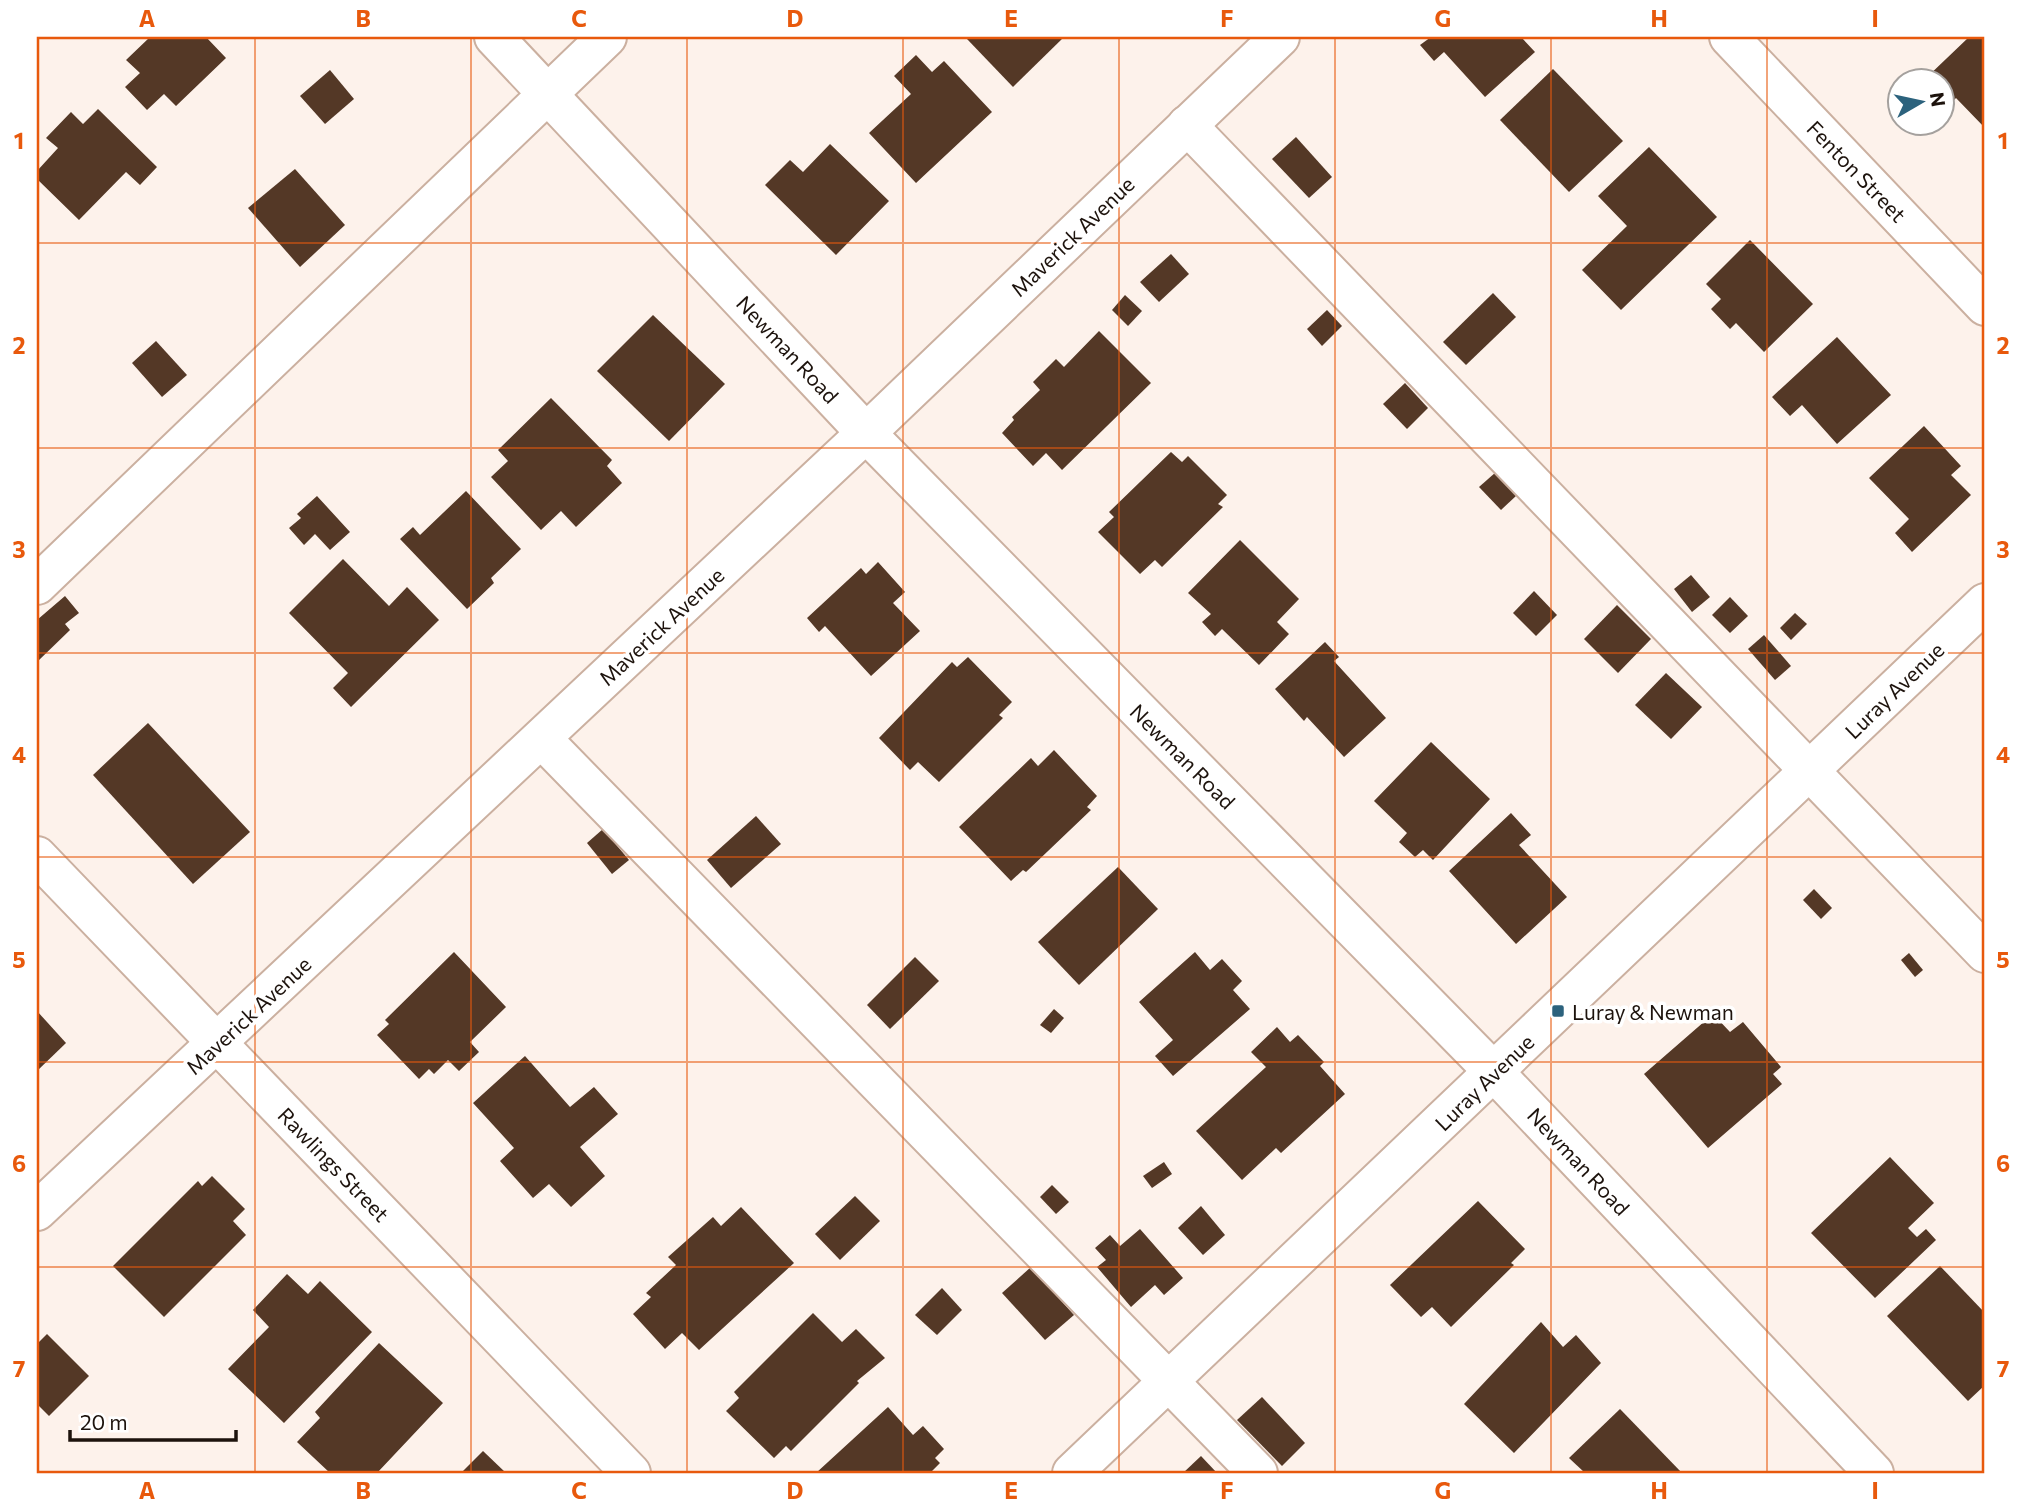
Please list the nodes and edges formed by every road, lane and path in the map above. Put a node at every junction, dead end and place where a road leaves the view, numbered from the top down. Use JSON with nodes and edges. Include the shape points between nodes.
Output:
{"nodes":[{"id":1,"x":494,"y":37,"type":"edge"},
{"id":2,"x":607,"y":37,"type":"edge"},
{"id":3,"x":1280,"y":37,"type":"edge"},
{"id":4,"x":1729,"y":37,"type":"edge"},
{"id":5,"x":548,"y":94,"type":"junction"},
{"id":6,"x":1187,"y":125,"type":"junction"},
{"id":7,"x":1985,"y":306,"type":"edge"},
{"id":8,"x":866,"y":433,"type":"junction"},
{"id":9,"x":37,"y":584,"type":"edge"},
{"id":10,"x":1985,"y":603,"type":"edge"},
{"id":11,"x":542,"y":739,"type":"junction"},
{"id":12,"x":1810,"y":770,"type":"junction"},
{"id":13,"x":37,"y":856,"type":"edge"},
{"id":14,"x":1985,"y":953,"type":"edge"},
{"id":15,"x":218,"y":1043,"type":"junction"},
{"id":16,"x":1494,"y":1072,"type":"junction"},
{"id":17,"x":37,"y":1211,"type":"edge"},
{"id":18,"x":1169,"y":1381,"type":"junction"},
{"id":19,"x":631,"y":1473,"type":"edge"},
{"id":20,"x":1072,"y":1473,"type":"edge"},
{"id":21,"x":1258,"y":1473,"type":"edge"},
{"id":22,"x":1874,"y":1473,"type":"edge"}],
"edges":[{"from":1,"to":5,"type":"street","name":"Newman Road"},
{"from":2,"to":5,"type":"street"},
{"from":3,"to":6,"type":"street","name":"Maverick Avenue"},
{"from":4,"to":7,"type":"street","name":"Fenton Street"},
{"from":5,"to":8,"type":"street","name":"Newman Road"},
{"from":5,"to":9,"type":"street"},
{"from":6,"to":8,"type":"street","name":"Maverick Avenue"},
{"from":6,"to":12,"type":"street"},
{"from":8,"to":11,"type":"street","name":"Maverick Avenue"},
{"from":8,"to":16,"type":"street","name":"Newman Road"},
{"from":10,"to":12,"type":"street","name":"Luray Avenue"},
{"from":11,"to":15,"type":"street","name":"Maverick Avenue"},
{"from":11,"to":18,"type":"street"},
{"from":12,"to":14,"type":"street"},
{"from":12,"to":16,"type":"street","name":"Luray Avenue"},
{"from":13,"to":15,"type":"street","name":"Rawlings Street"},
{"from":15,"to":17,"type":"street","name":"Maverick Avenue"},
{"from":15,"to":19,"type":"street","name":"Rawlings Street"},
{"from":16,"to":18,"type":"street","name":"Luray Avenue"},
{"from":16,"to":22,"type":"street","name":"Newman Road"},
{"from":18,"to":20,"type":"street","name":"Luray Avenue"},
{"from":18,"to":21,"type":"street"}]}
